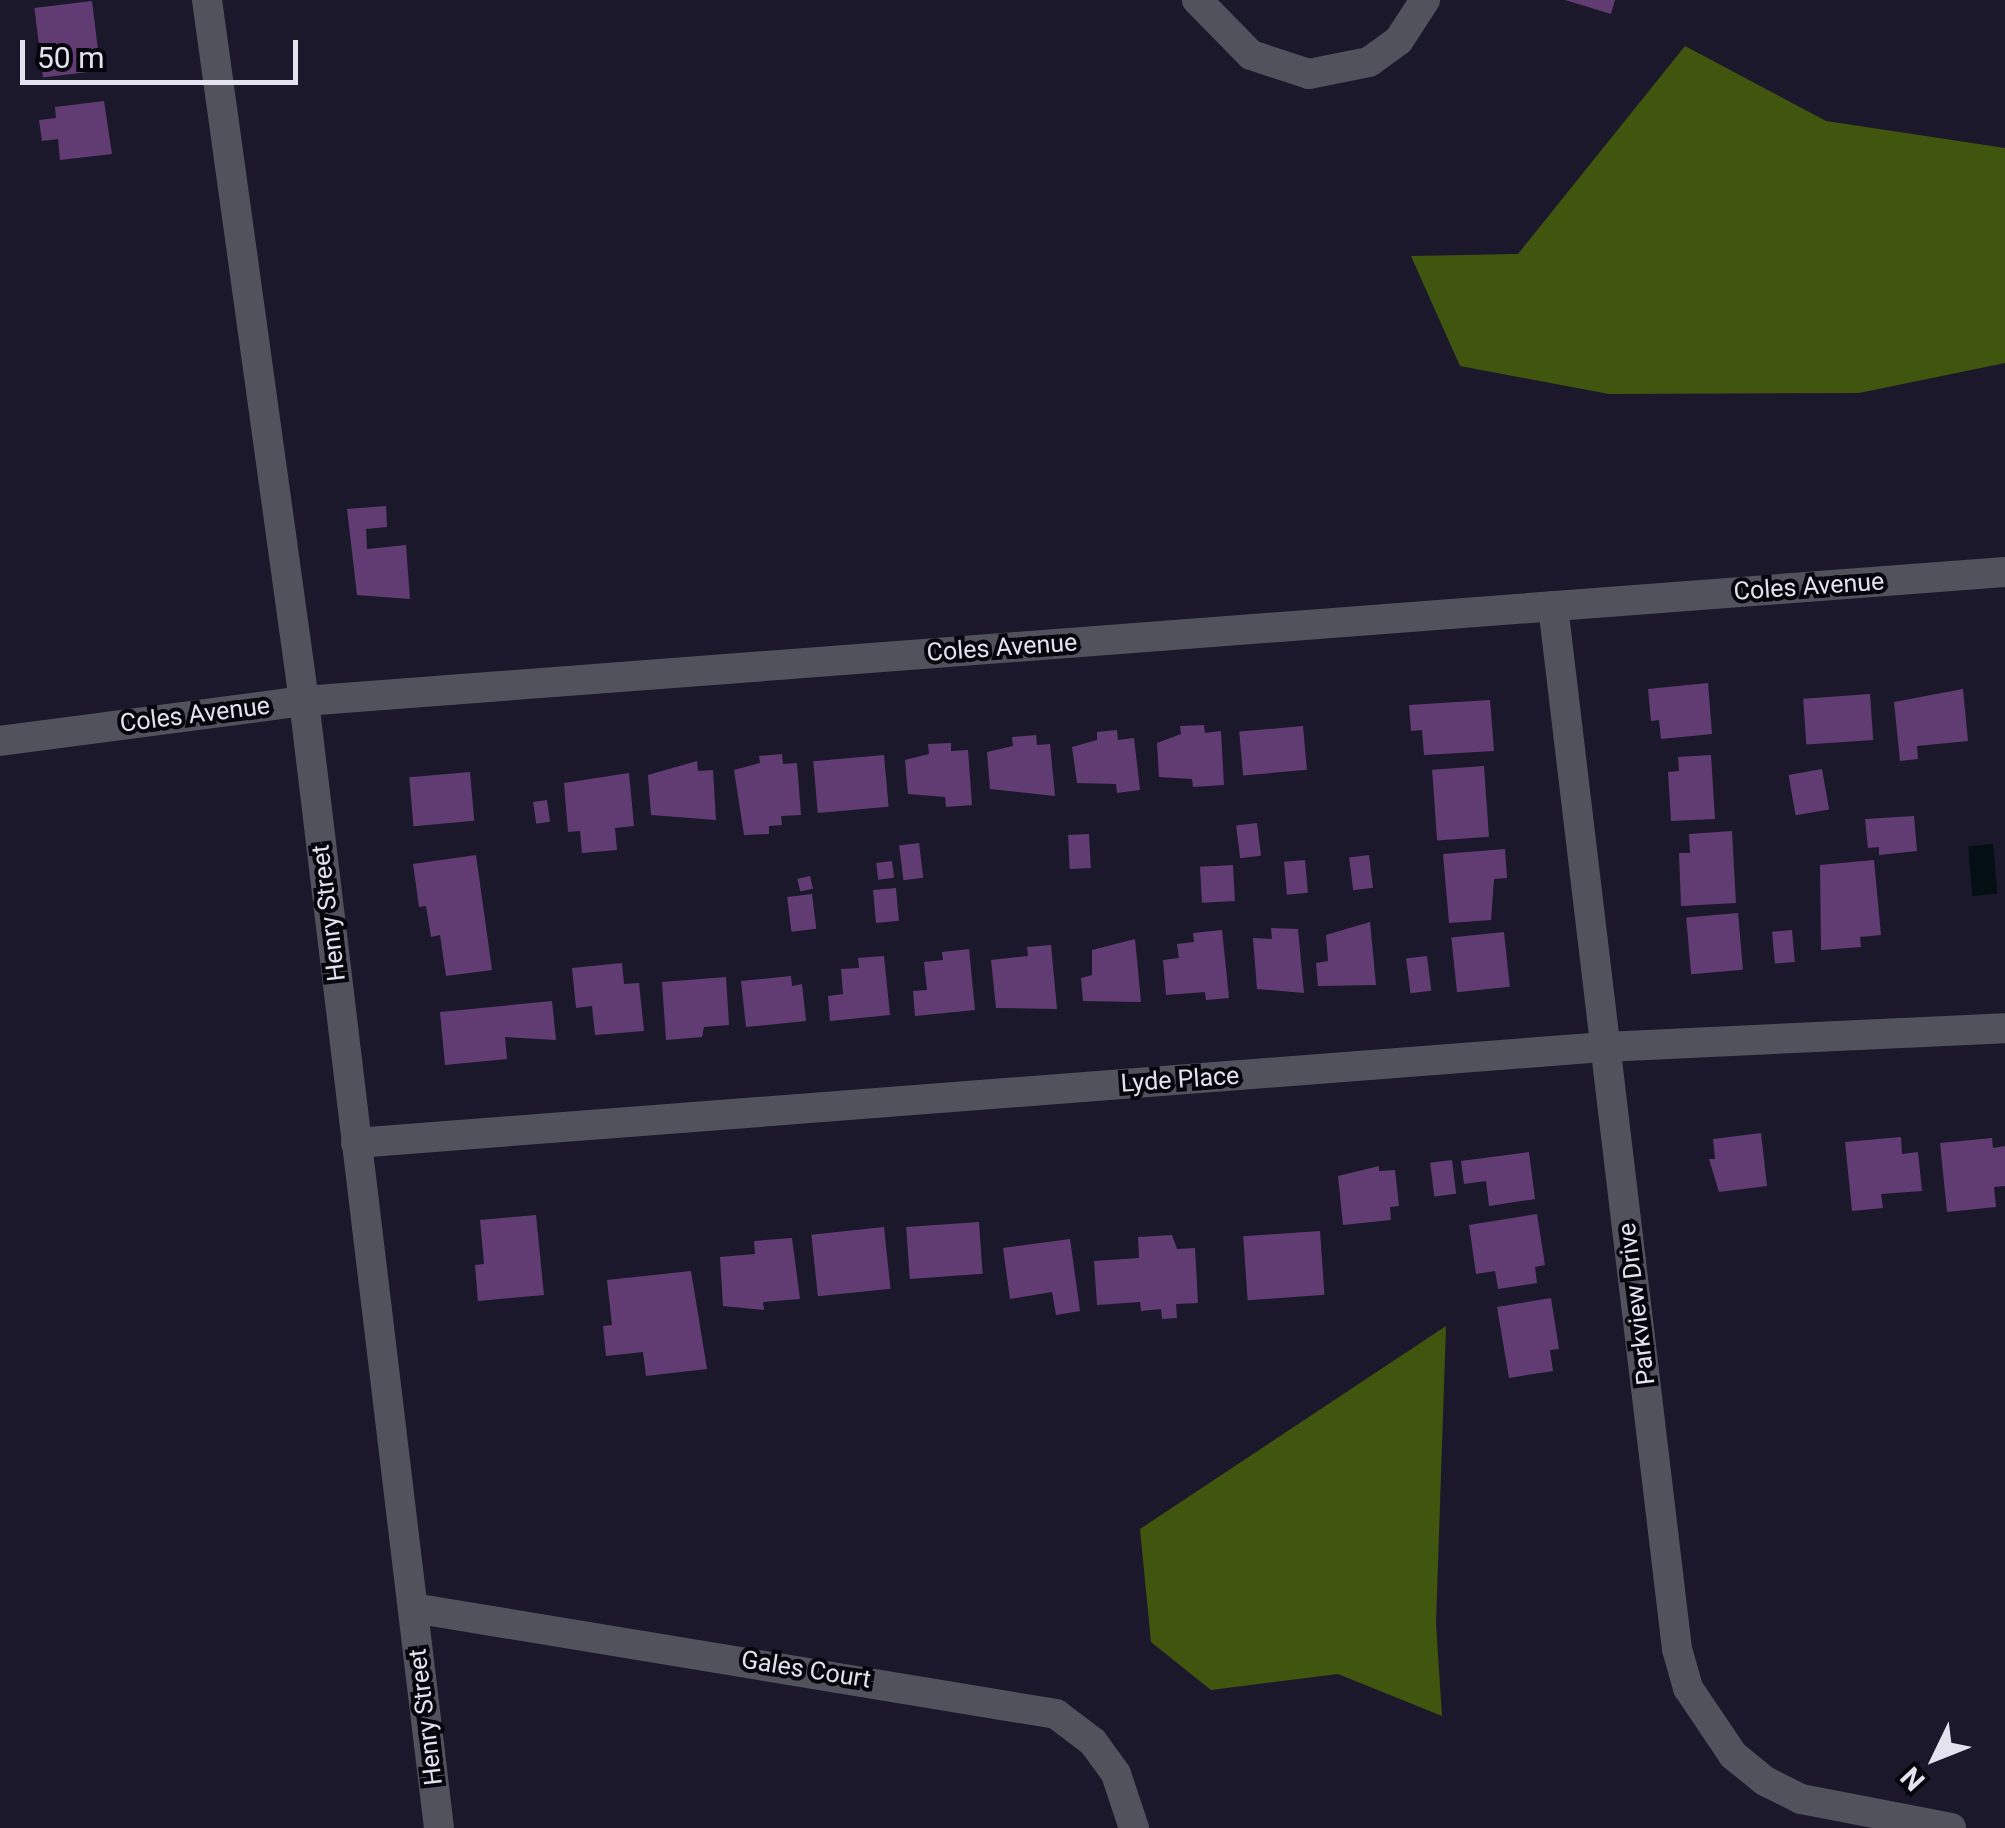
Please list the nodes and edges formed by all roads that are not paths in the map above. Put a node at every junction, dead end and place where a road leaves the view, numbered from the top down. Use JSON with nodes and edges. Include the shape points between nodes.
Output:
{"nodes":[{"id":1,"x":206,"y":0,"type":"edge"},
{"id":2,"x":1197,"y":0,"type":"edge"},
{"id":3,"x":1425,"y":0,"type":"edge"},
{"id":4,"x":2005,"y":572,"type":"edge"},
{"id":5,"x":1554,"y":606,"type":"junction"},
{"id":6,"x":304,"y":701,"type":"junction"},
{"id":7,"x":0,"y":740,"type":"edge"},
{"id":8,"x":2005,"y":1028,"type":"edge"},
{"id":9,"x":1606,"y":1047,"type":"junction"},
{"id":10,"x":356,"y":1143,"type":"junction"},
{"id":11,"x":413,"y":1608,"type":"junction"},
{"id":12,"x":439,"y":1828,"type":"edge"},
{"id":13,"x":1134,"y":1828,"type":"edge"},
{"id":14,"x":1951,"y":1828,"type":"edge"}],
"edges":[{"from":1,"to":6,"type":"street","name":"Henry Street"},
{"from":2,"to":3,"type":"street","via":[[1251,56],[1309,74],[1369,62],[1400,40]]},
{"from":4,"to":5,"type":"street","name":"Coles Avenue"},
{"from":5,"to":6,"type":"street","name":"Coles Avenue"},
{"from":5,"to":9,"type":"street","name":"Parkview Drive"},
{"from":6,"to":7,"type":"street","name":"Coles Avenue"},
{"from":6,"to":10,"type":"street","name":"Henry Street"},
{"from":8,"to":9,"type":"street","name":"Lyde Place"},
{"from":9,"to":10,"type":"street","name":"Lyde Place"},
{"from":9,"to":14,"type":"street","name":"Parkview Drive","via":[[1677,1648],[1688,1688],[1716,1734],[1765,1780],[1801,1799]]},
{"from":10,"to":11,"type":"street","name":"Henry Street"},
{"from":11,"to":12,"type":"street","name":"Henry Street"},
{"from":11,"to":13,"type":"street","name":"Gales Court","via":[[1056,1714],[1094,1742],[1116,1774]]}]}
